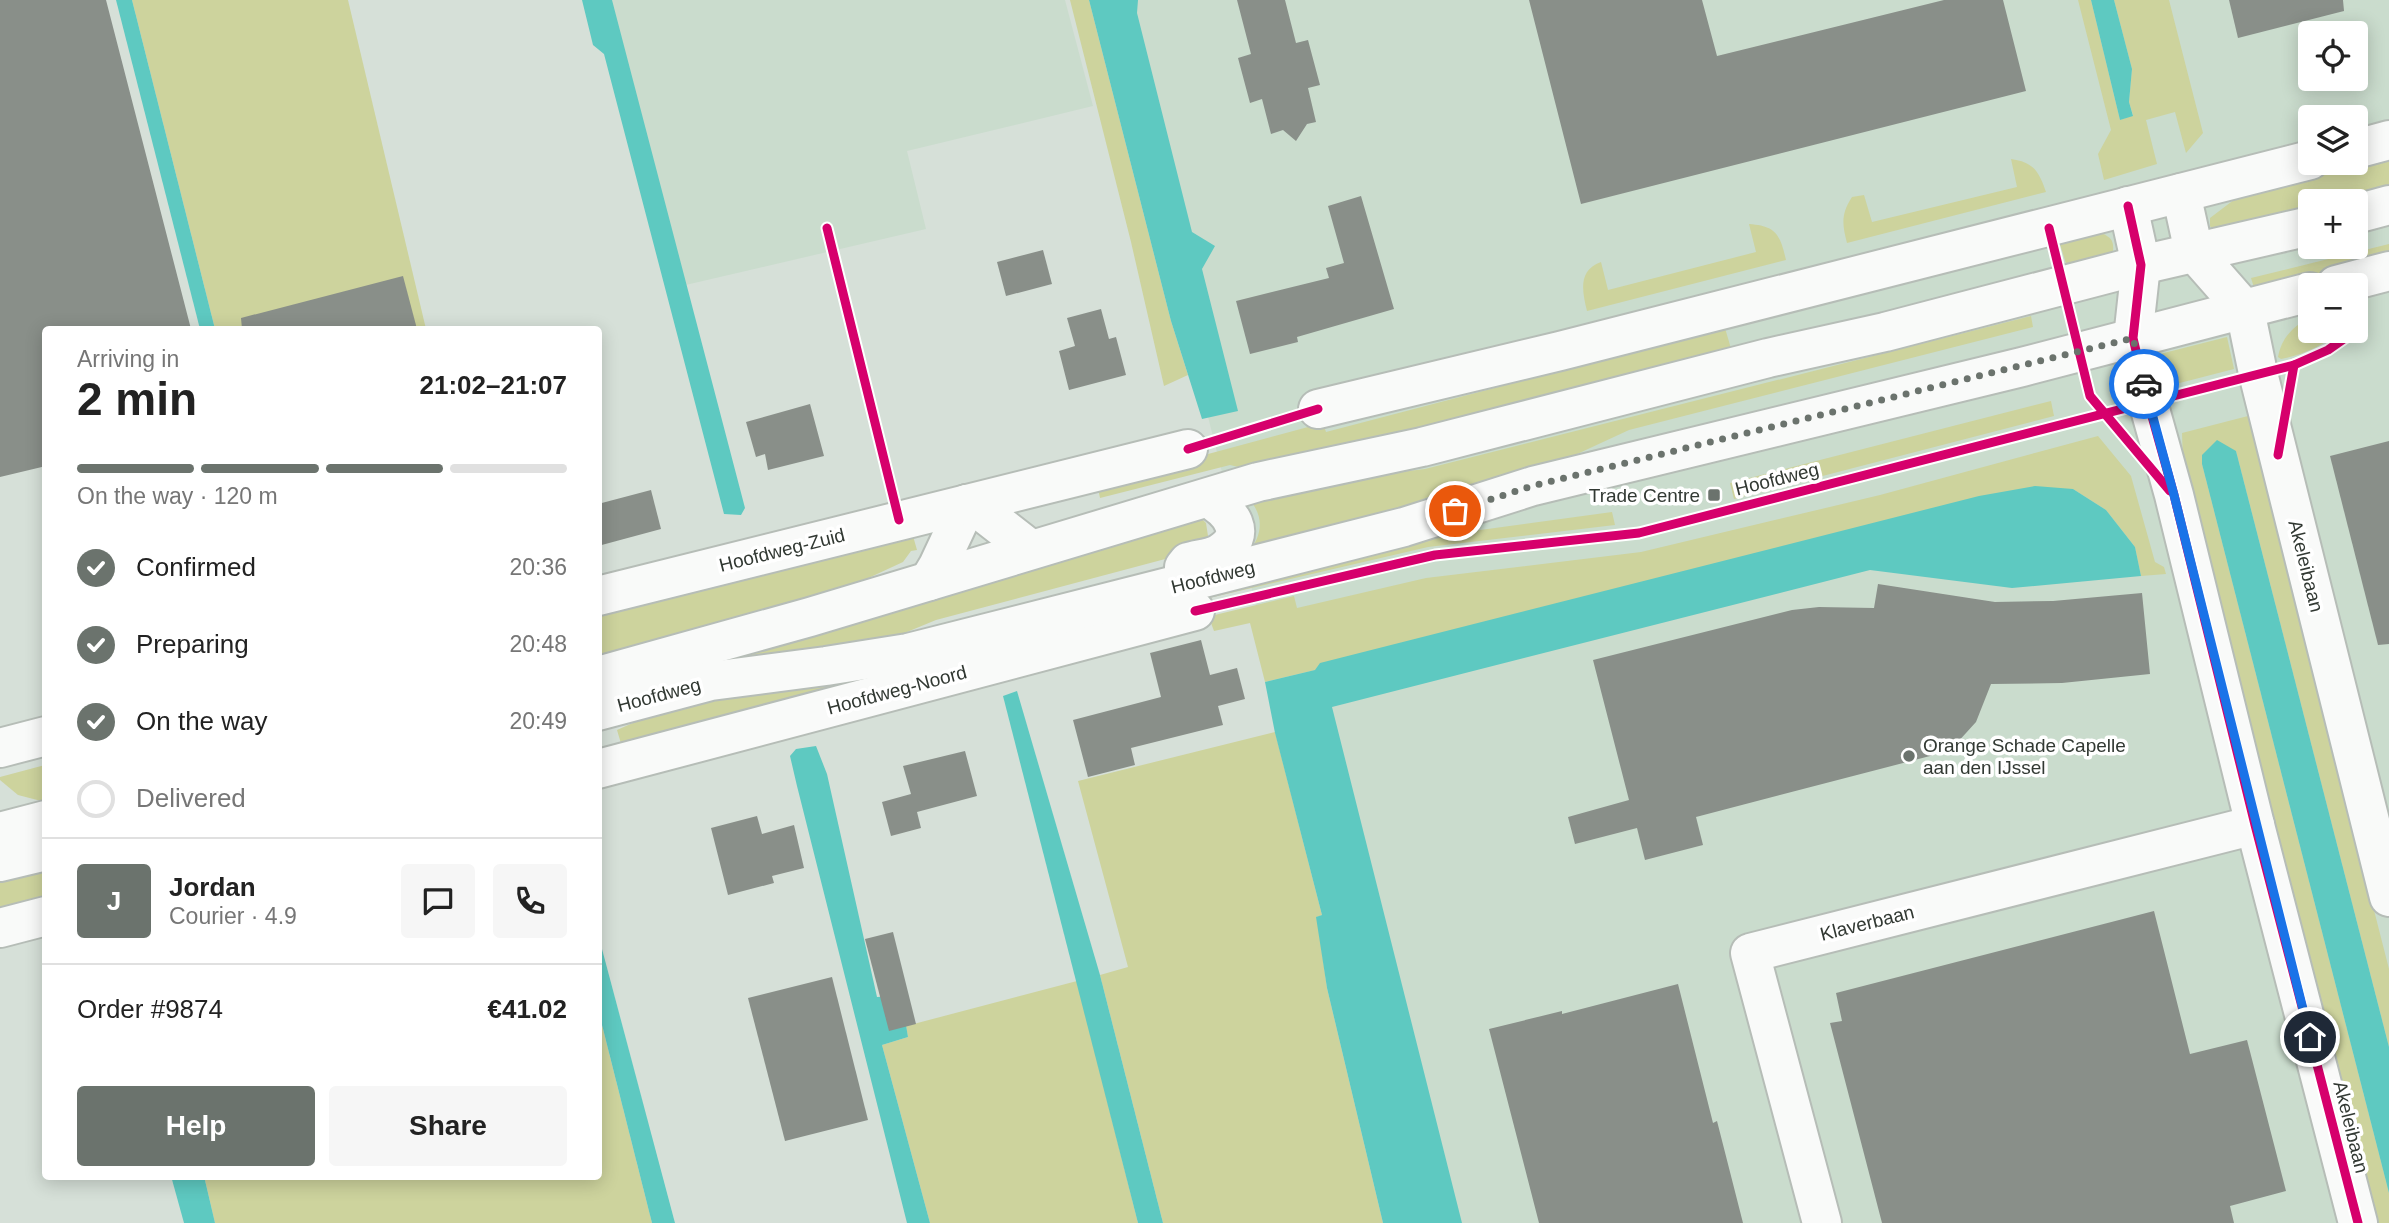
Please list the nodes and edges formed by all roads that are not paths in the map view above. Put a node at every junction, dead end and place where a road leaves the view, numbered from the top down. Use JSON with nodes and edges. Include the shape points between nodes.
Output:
{"nodes":[{"id":1,"x":2389,"y":140,"type":"edge"},
{"id":2,"x":2368,"y":146,"type":"edge"},
{"id":3,"x":2298,"y":163,"type":"edge"},
{"id":4,"x":2181,"y":193,"type":"junction"},
{"id":5,"x":2389,"y":205,"type":"edge"},
{"id":6,"x":2128,"y":206,"type":"junction"},
{"id":7,"x":2368,"y":211,"type":"edge"},
{"id":8,"x":2298,"y":229,"type":"edge"},
{"id":9,"x":2194,"y":252,"type":"junction"},
{"id":10,"x":2141,"y":265,"type":"junction"},
{"id":11,"x":2389,"y":271,"type":"edge"},
{"id":12,"x":2368,"y":277,"type":"edge"},
{"id":13,"x":2298,"y":295,"type":"edge"},
{"id":14,"x":2245,"y":310,"type":"junction"},
{"id":15,"x":2133,"y":338,"type":"junction"},
{"id":16,"x":1318,"y":409,"type":"dead end"},
{"id":17,"x":1188,"y":449,"type":"dead end"},
{"id":18,"x":1209,"y":498,"type":"junction"},
{"id":19,"x":967,"y":504,"type":"junction"},
{"id":20,"x":1030,"y":550,"type":"junction"},
{"id":21,"x":929,"y":581,"type":"junction"},
{"id":22,"x":602,"y":595,"type":"edge"},
{"id":23,"x":1181,"y":600,"type":"junction"},
{"id":24,"x":602,"y":675,"type":"edge"},
{"id":25,"x":602,"y":710,"type":"edge"},
{"id":26,"x":42,"y":737,"type":"edge"},
{"id":27,"x":0,"y":748,"type":"edge"},
{"id":28,"x":602,"y":768,"type":"edge"},
{"id":29,"x":2375,"y":782,"type":"edge"},
{"id":30,"x":2255,"y":825,"type":"junction"},
{"id":31,"x":23,"y":828,"type":"edge"},
{"id":32,"x":0,"y":862,"type":"edge"},
{"id":33,"x":2389,"y":897,"type":"edge"},
{"id":34,"x":42,"y":917,"type":"edge"},
{"id":35,"x":0,"y":928,"type":"edge"},
{"id":36,"x":1822,"y":1223,"type":"edge"},
{"id":37,"x":2358,"y":1223,"type":"edge"}],
"edges":[{"from":1,"to":2,"type":"street"},
{"from":3,"to":4,"type":"street"},
{"from":4,"to":6,"type":"street"},
{"from":4,"to":9,"type":"street"},
{"from":5,"to":7,"type":"street"},
{"from":6,"to":10,"type":"street"},
{"from":6,"to":16,"type":"street"},
{"from":8,"to":9,"type":"street","name":"Hoofdweg"},
{"from":9,"to":10,"type":"street","name":"Hoofdweg"},
{"from":9,"to":14,"type":"street","name":"Akeleibaan"},
{"from":10,"to":15,"type":"street","name":"Akeleibaan"},
{"from":10,"to":18,"type":"street","name":"Hoofdweg","via":[[1422,447],[1258,482]]},
{"from":11,"to":12,"type":"street"},
{"from":13,"to":14,"type":"street","name":"Hoofdweg"},
{"from":14,"to":15,"type":"street","name":"Hoofdweg"},
{"from":14,"to":29,"type":"street","name":"Akeleibaan","via":[[2258,373]]},
{"from":15,"to":23,"type":"street","name":"Hoofdweg","via":[[1532,486]]},
{"from":15,"to":30,"type":"street","name":"Akeleibaan"},
{"from":17,"to":19,"type":"street","name":"Hoofdweg-Zuid"},
{"from":18,"to":20,"type":"street","name":"Hoofdweg"},
{"from":18,"to":23,"type":"street","via":[[1232,518],[1232,543],[1219,554],[1188,562]]},
{"from":19,"to":20,"type":"street"},
{"from":19,"to":21,"type":"street"},
{"from":19,"to":22,"type":"street","name":"Hoofdweg-Zuid"},
{"from":20,"to":21,"type":"street","name":"Hoofdweg"},
{"from":21,"to":24,"type":"street","name":"Hoofdweg"},
{"from":23,"to":25,"type":"street","name":"Hoofdweg","via":[[908,653],[711,681]]},
{"from":23,"to":28,"type":"street","name":"Hoofdweg-Noord"},
{"from":26,"to":27,"type":"street"},
{"from":29,"to":33,"type":"street","name":"Akeleibaan"},
{"from":30,"to":36,"type":"street","name":"Klaverbaan","via":[[1750,953]]},
{"from":30,"to":37,"type":"street","name":"Akeleibaan"},
{"from":31,"to":32,"type":"street"},
{"from":34,"to":35,"type":"street"}]}
